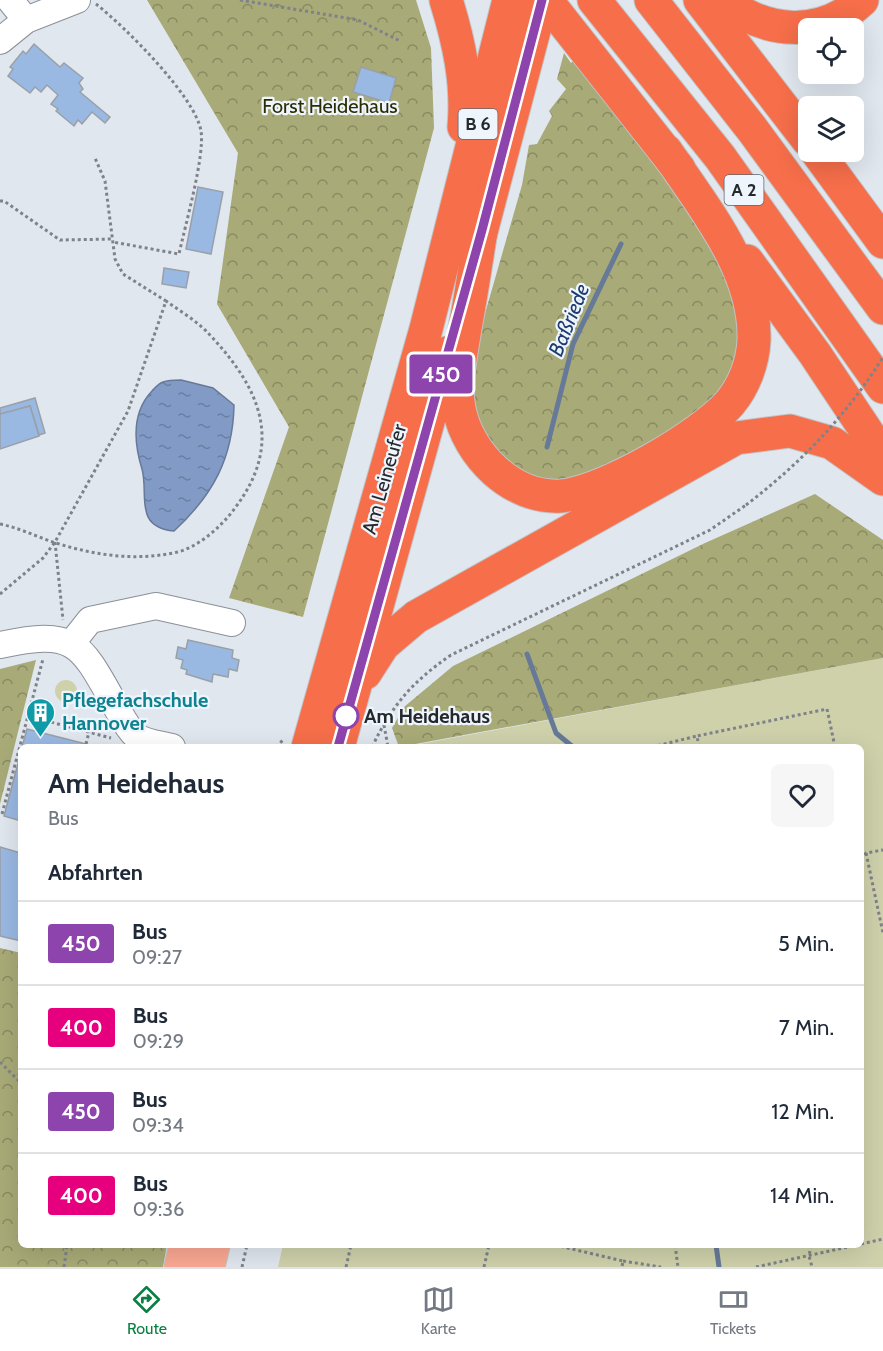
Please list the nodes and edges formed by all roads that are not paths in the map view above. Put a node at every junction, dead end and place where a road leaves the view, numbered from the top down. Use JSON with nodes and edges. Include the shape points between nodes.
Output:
{"nodes":[{"id":1,"x":10,"y":0,"type":"edge"},
{"id":2,"x":77,"y":0,"type":"edge"},
{"id":3,"x":447,"y":0,"type":"edge"},
{"id":4,"x":509,"y":0,"type":"edge"},
{"id":5,"x":544,"y":0,"type":"edge"},
{"id":6,"x":594,"y":0,"type":"edge"},
{"id":7,"x":651,"y":0,"type":"edge"},
{"id":8,"x":700,"y":0,"type":"edge"},
{"id":9,"x":723,"y":0,"type":"edge"},
{"id":10,"x":862,"y":0,"type":"edge"},
{"id":11,"x":26,"y":20,"type":"junction"},
{"id":12,"x":0,"y":41,"type":"edge"},
{"id":13,"x":798,"y":127,"type":"edge"},
{"id":14,"x":666,"y":150,"type":"junction"},
{"id":15,"x":825,"y":162,"type":"edge"},
{"id":16,"x":469,"y":223,"type":"junction"},
{"id":17,"x":883,"y":242,"type":"edge"},
{"id":18,"x":883,"y":308,"type":"edge"},
{"id":19,"x":883,"y":387,"type":"edge"},
{"id":20,"x":883,"y":456,"type":"edge"},
{"id":21,"x":883,"y":479,"type":"edge"},
{"id":22,"x":232,"y":622,"type":"dead end"},
{"id":23,"x":66,"y":639,"type":"junction"},
{"id":24,"x":0,"y":645,"type":"edge"},
{"id":25,"x":352,"y":693,"type":"junction"},
{"id":26,"x":142,"y":744,"type":"edge"},
{"id":27,"x":309,"y":744,"type":"edge"},
{"id":28,"x":339,"y":744,"type":"edge"},
{"id":29,"x":185,"y":1248,"type":"edge"},
{"id":30,"x":212,"y":1248,"type":"edge"},
{"id":31,"x":181,"y":1267,"type":"edge"},
{"id":32,"x":208,"y":1267,"type":"edge"}],
"edges":[{"from":1,"to":11,"type":"lane"},
{"from":2,"to":11,"type":"lane"},
{"from":3,"to":16,"type":"highway","via":[[465,82]]},
{"from":4,"to":16,"type":"highway","name":"Am Leineufer","number":"B 6"},
{"from":5,"to":14,"type":"highway"},
{"from":5,"to":16,"type":"highway","name":"Am Leineufer","number":"B 6","via":[[526,63]]},
{"from":6,"to":19,"type":"highway","number":"A 2","via":[[720,157]]},
{"from":7,"to":18,"type":"highway","number":"A 2","via":[[752,129]]},
{"from":8,"to":13,"type":"highway"},
{"from":9,"to":10,"type":"highway","via":[[735,10],[776,27],[797,29],[820,26]]},
{"from":11,"to":12,"type":"lane"},
{"from":14,"to":16,"type":"highway","via":[[741,273],[753,307],[750,367],[741,388],[711,420],[600,488],[560,496],[510,483],[492,468],[463,426],[457,380]]},
{"from":14,"to":20,"type":"highway","via":[[815,354]]},
{"from":15,"to":17,"type":"highway"},
{"from":16,"to":25,"type":"highway","name":"Am Leineufer","number":"B 6"},
{"from":16,"to":27,"type":"highway","name":"Am Leineufer","number":"B 6"},
{"from":21,"to":25,"type":"highway","via":[[832,443],[790,431],[736,438],[416,617],[383,645]]},
{"from":22,"to":23,"type":"lane","via":[[156,606],[90,620]]},
{"from":23,"to":24,"type":"lane"},
{"from":23,"to":26,"type":"lane","via":[[99,674],[126,725]]},
{"from":25,"to":28,"type":"highway","name":"Am Leineufer","number":"B 6"},
{"from":29,"to":31,"type":"main road"},
{"from":30,"to":32,"type":"main road"}]}
